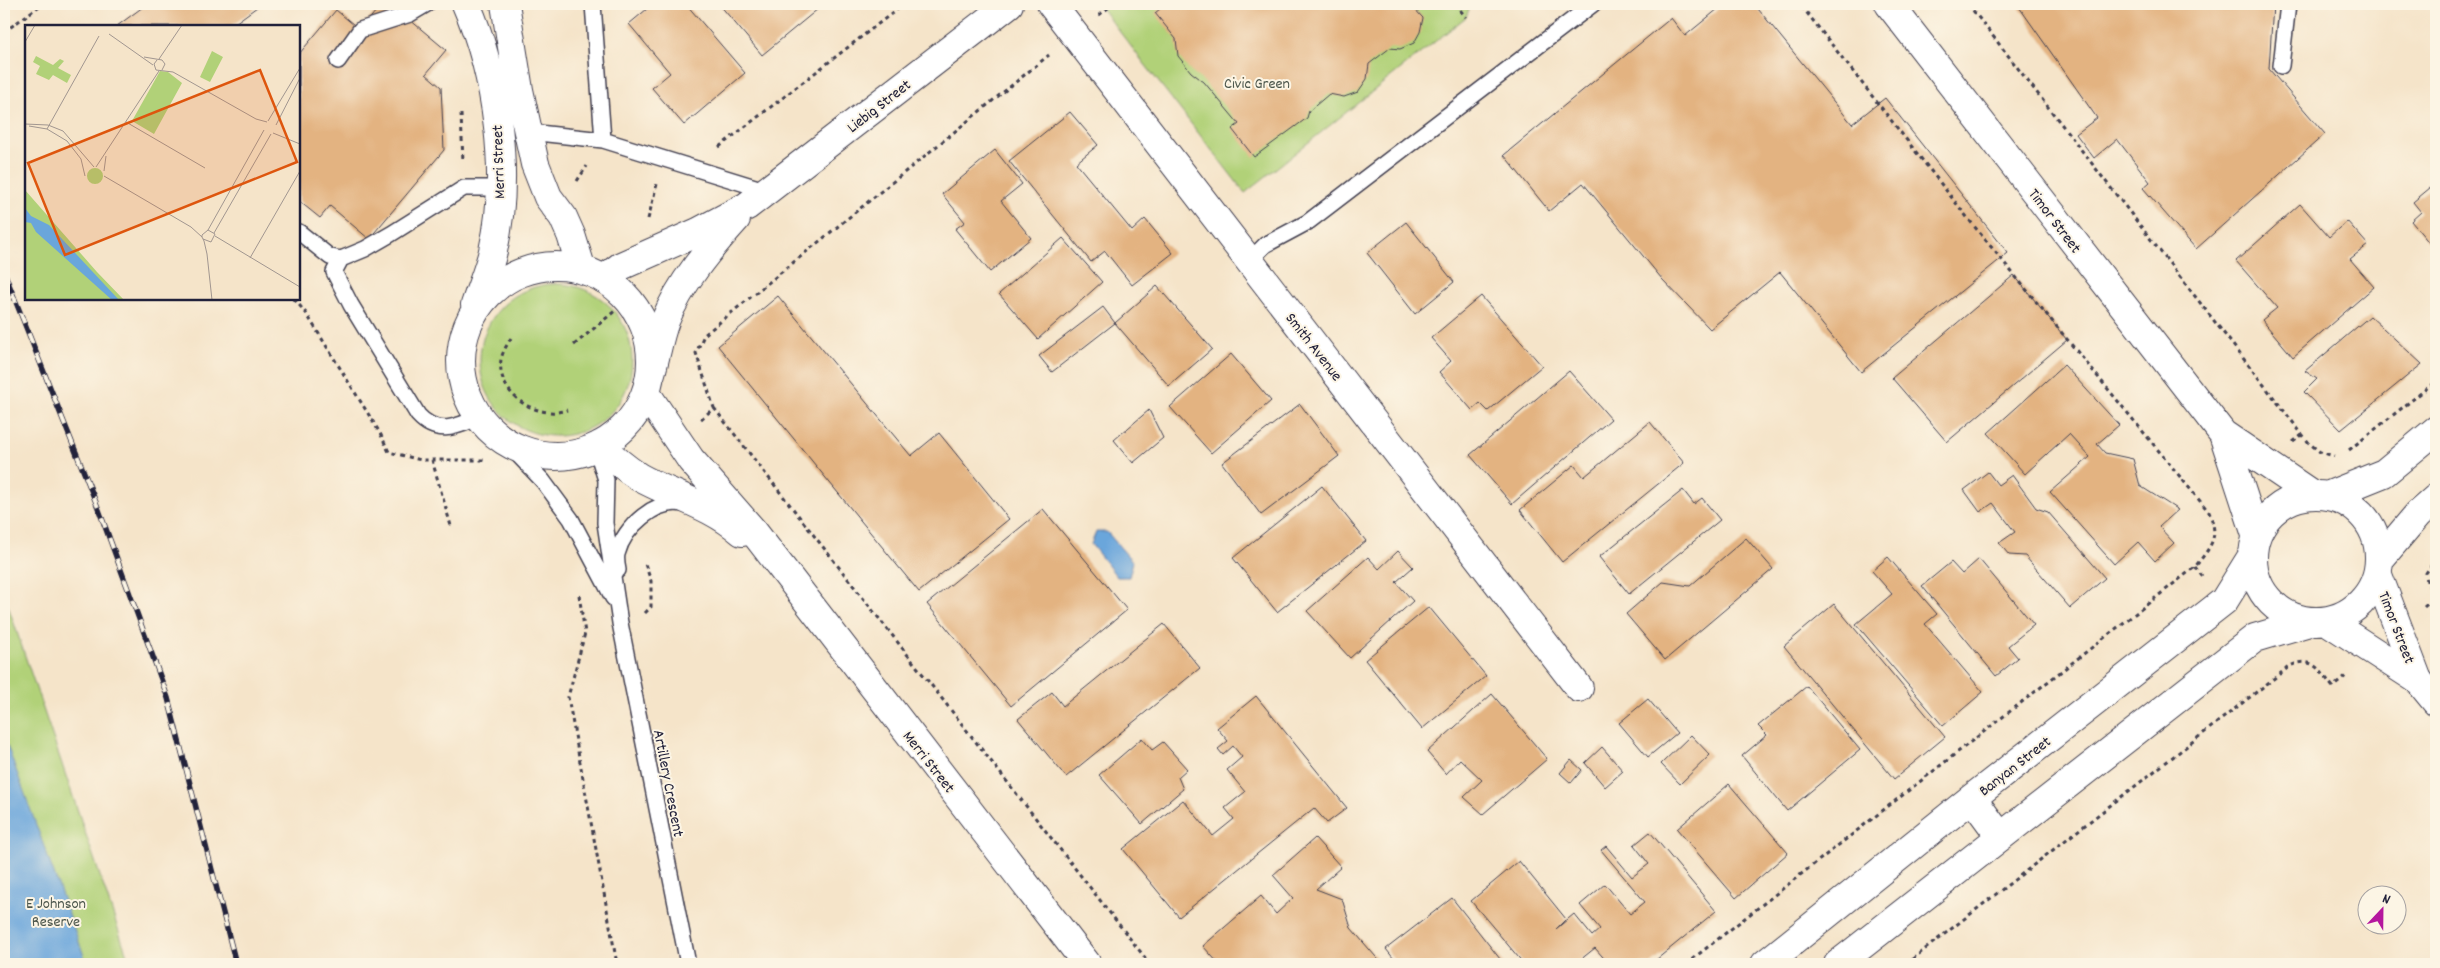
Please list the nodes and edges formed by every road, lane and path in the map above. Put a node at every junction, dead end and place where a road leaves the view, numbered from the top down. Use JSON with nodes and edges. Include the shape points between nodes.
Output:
{"nodes":[{"id":1,"x":40,"y":4,"type":"edge"},
{"id":2,"x":427,"y":4,"type":"edge"},
{"id":3,"x":466,"y":4,"type":"edge"},
{"id":4,"x":505,"y":4,"type":"edge"},
{"id":5,"x":593,"y":4,"type":"edge"},
{"id":6,"x":904,"y":4,"type":"edge"},
{"id":7,"x":1009,"y":4,"type":"edge"},
{"id":8,"x":1051,"y":4,"type":"edge"},
{"id":9,"x":1113,"y":4,"type":"edge"},
{"id":10,"x":1455,"y":4,"type":"edge"},
{"id":11,"x":1593,"y":4,"type":"edge"},
{"id":12,"x":1800,"y":4,"type":"edge"},
{"id":13,"x":1890,"y":4,"type":"edge"},
{"id":14,"x":1968,"y":4,"type":"edge"},
{"id":15,"x":2288,"y":4,"type":"edge"},
{"id":16,"x":1466,"y":17,"type":"dead end"},
{"id":17,"x":4,"y":32,"type":"edge"},
{"id":18,"x":1074,"y":34,"type":"junction"},
{"id":19,"x":338,"y":62,"type":"dead end"},
{"id":20,"x":2281,"y":66,"type":"dead end"},
{"id":21,"x":461,"y":108,"type":"dead end"},
{"id":22,"x":530,"y":132,"type":"junction"},
{"id":23,"x":603,"y":140,"type":"junction"},
{"id":24,"x":663,"y":159,"type":"junction"},
{"id":25,"x":693,"y":168,"type":"junction"},
{"id":26,"x":464,"y":188,"type":"junction"},
{"id":27,"x":500,"y":188,"type":"junction"},
{"id":28,"x":757,"y":198,"type":"junction"},
{"id":29,"x":300,"y":233,"type":"edge"},
{"id":30,"x":638,"y":258,"type":"junction"},
{"id":31,"x":341,"y":259,"type":"junction"},
{"id":32,"x":1249,"y":261,"type":"junction"},
{"id":33,"x":593,"y":274,"type":"junction"},
{"id":34,"x":295,"y":300,"type":"edge"},
{"id":35,"x":629,"y":300,"type":"junction"},
{"id":36,"x":469,"y":320,"type":"junction"},
{"id":37,"x":511,"y":338,"type":"dead end"},
{"id":38,"x":574,"y":345,"type":"dead end"},
{"id":39,"x":2436,"y":381,"type":"edge"},
{"id":40,"x":648,"y":383,"type":"junction"},
{"id":41,"x":714,"y":408,"type":"junction"},
{"id":42,"x":567,"y":410,"type":"dead end"},
{"id":43,"x":479,"y":417,"type":"junction"},
{"id":44,"x":2436,"y":430,"type":"edge"},
{"id":45,"x":2223,"y":434,"type":"junction"},
{"id":46,"x":679,"y":440,"type":"junction"},
{"id":47,"x":598,"y":447,"type":"junction"},
{"id":48,"x":498,"y":452,"type":"junction"},
{"id":49,"x":2345,"y":453,"type":"dead end"},
{"id":50,"x":2338,"y":455,"type":"dead end"},
{"id":51,"x":432,"y":460,"type":"junction"},
{"id":52,"x":2320,"y":495,"type":"junction"},
{"id":53,"x":2436,"y":498,"type":"edge"},
{"id":54,"x":734,"y":525,"type":"junction"},
{"id":55,"x":451,"y":526,"type":"dead end"},
{"id":56,"x":2254,"y":546,"type":"junction"},
{"id":57,"x":774,"y":558,"type":"junction"},
{"id":58,"x":2436,"y":559,"type":"edge"},
{"id":59,"x":2379,"y":567,"type":"junction"},
{"id":60,"x":578,"y":588,"type":"dead end"},
{"id":61,"x":2435,"y":597,"type":"edge"},
{"id":62,"x":618,"y":608,"type":"junction"},
{"id":63,"x":2318,"y":621,"type":"junction"},
{"id":64,"x":2418,"y":680,"type":"junction"},
{"id":65,"x":2333,"y":687,"type":"dead end"},
{"id":66,"x":1579,"y":688,"type":"dead end"},
{"id":67,"x":2436,"y":702,"type":"edge"},
{"id":68,"x":1972,"y":798,"type":"junction"},
{"id":69,"x":2000,"y":836,"type":"junction"},
{"id":70,"x":617,"y":964,"type":"edge"},
{"id":71,"x":688,"y":964,"type":"edge"},
{"id":72,"x":1087,"y":964,"type":"edge"},
{"id":73,"x":1150,"y":964,"type":"edge"},
{"id":74,"x":1686,"y":964,"type":"edge"},
{"id":75,"x":1765,"y":964,"type":"edge"},
{"id":76,"x":1838,"y":964,"type":"edge"},
{"id":77,"x":1906,"y":964,"type":"edge"}],
"edges":[{"from":1,"to":17,"type":"path"},
{"from":2,"to":19,"type":"lane","via":[[410,14],[360,30]]},
{"from":3,"to":27,"type":"street","name":"Merri Street","via":[[490,80],[497,128]]},
{"from":4,"to":22,"type":"street","name":"Merri Street","via":[[519,90]]},
{"from":5,"to":23,"type":"lane"},
{"from":6,"to":25,"type":"path"},
{"from":7,"to":28,"type":"street","name":"Liebig Street"},
{"from":8,"to":18,"type":"street","name":"Smith Avenue"},
{"from":9,"to":18,"type":"path"},
{"from":10,"to":16,"type":"path"},
{"from":11,"to":32,"type":"lane","via":[[1308,222],[1264,245]]},
{"from":12,"to":74,"type":"path","via":[[1974,226],[2209,512],[2215,526],[2214,540],[2195,567]]},
{"from":13,"to":45,"type":"street","name":"Timor Street"},
{"from":14,"to":50,"type":"path","via":[[2309,444],[2320,452]]},
{"from":15,"to":20,"type":"lane"},
{"from":18,"to":32,"type":"street","name":"Smith Avenue"},
{"from":18,"to":41,"type":"path","via":[[704,336],[696,353]]},
{"from":21,"to":26,"type":"path"},
{"from":22,"to":23,"type":"lane"},
{"from":22,"to":33,"type":"street","name":"Merri Street","via":[[539,177]]},
{"from":23,"to":24,"type":"lane"},
{"from":24,"to":25,"type":"lane"},
{"from":24,"to":30,"type":"path"},
{"from":25,"to":28,"type":"lane"},
{"from":26,"to":27,"type":"lane"},
{"from":26,"to":31,"type":"lane","via":[[391,234]]},
{"from":27,"to":36,"type":"street","name":"Merri Street","via":[[493,250]]},
{"from":28,"to":30,"type":"street","name":"Liebig Street","via":[[698,232]]},
{"from":28,"to":40,"type":"street","name":"Liebig Street","via":[[698,265],[672,305]]},
{"from":29,"to":31,"type":"lane","via":[[330,257]]},
{"from":30,"to":33,"type":"street","name":"Liebig Street"},
{"from":31,"to":43,"type":"lane","via":[[334,272],[422,420],[436,428],[452,428]]},
{"from":32,"to":66,"type":"street","name":"Smith Avenue"},
{"from":33,"to":35,"type":"street","name":"Merri Street"},
{"from":33,"to":36,"type":"street","name":"Merri Street","via":[[555,265],[520,273],[490,292]]},
{"from":34,"to":51,"type":"path","via":[[306,313],[389,452]]},
{"from":35,"to":38,"type":"path"},
{"from":35,"to":40,"type":"street","name":"Merri Street","via":[[645,325],[650,342]]},
{"from":36,"to":43,"type":"street","name":"Merri Street","via":[[462,341],[460,363],[463,384]]},
{"from":37,"to":42,"type":"path","via":[[501,361],[506,385],[526,406],[540,412],[554,414]]},
{"from":39,"to":49,"type":"path"},
{"from":40,"to":46,"type":"street","name":"Merri Street"},
{"from":40,"to":47,"type":"street","name":"Merri Street","via":[[637,411],[625,427]]},
{"from":41,"to":46,"type":"path"},
{"from":41,"to":73,"type":"path"},
{"from":43,"to":48,"type":"street","name":"Merri Street"},
{"from":44,"to":52,"type":"street","via":[[2384,472]]},
{"from":45,"to":52,"type":"street","name":"Timor Street"},
{"from":45,"to":56,"type":"street","name":"Timor Street"},
{"from":46,"to":57,"type":"street","name":"Merri Street","via":[[691,460]]},
{"from":47,"to":48,"type":"street","name":"Merri Street","via":[[580,454],[556,456]]},
{"from":47,"to":54,"type":"street","name":"Merri Street","via":[[641,477],[692,500]]},
{"from":47,"to":62,"type":"lane","name":"Artillery Crescent","via":[[606,480],[605,523]]},
{"from":48,"to":51,"type":"path","via":[[484,459]]},
{"from":48,"to":62,"type":"lane","name":"Artillery Crescent","via":[[543,481],[571,519]]},
{"from":51,"to":55,"type":"path"},
{"from":52,"to":56,"type":"street","via":[[2295,498],[2279,506],[2266,519]]},
{"from":52,"to":59,"type":"street","via":[[2341,499],[2364,516],[2378,542]]},
{"from":53,"to":59,"type":"street","via":[[2418,514]]},
{"from":54,"to":57,"type":"street","name":"Merri Street"},
{"from":54,"to":62,"type":"lane","via":[[677,502],[653,509],[632,526],[617,554]]},
{"from":56,"to":63,"type":"street","via":[[2253,572],[2268,600],[2293,618]]},
{"from":56,"to":68,"type":"street","name":"Banyan Street","via":[[2224,601]]},
{"from":57,"to":72,"type":"street","name":"Merri Street"},
{"from":58,"to":61,"type":"path","via":[[2426,573]]},
{"from":59,"to":63,"type":"street","via":[[2370,592],[2359,605],[2344,616]]},
{"from":59,"to":64,"type":"street","name":"Timor Street"},
{"from":60,"to":70,"type":"path","via":[[585,633],[568,697]]},
{"from":62,"to":71,"type":"lane","name":"Artillery Crescent"},
{"from":63,"to":64,"type":"street","name":"Timor Street"},
{"from":63,"to":69,"type":"street","via":[[2255,638]]},
{"from":64,"to":67,"type":"street","name":"Timor Street"},
{"from":65,"to":77,"type":"path","via":[[2316,666],[2308,662],[2290,666]]},
{"from":68,"to":69,"type":"street"},
{"from":68,"to":75,"type":"street","name":"Banyan Street"},
{"from":69,"to":76,"type":"street"}]}
